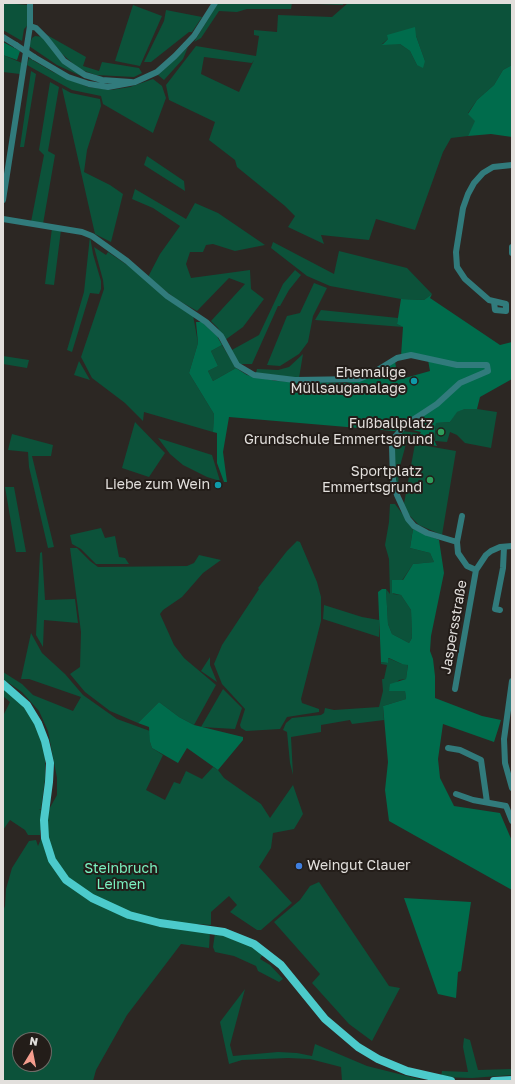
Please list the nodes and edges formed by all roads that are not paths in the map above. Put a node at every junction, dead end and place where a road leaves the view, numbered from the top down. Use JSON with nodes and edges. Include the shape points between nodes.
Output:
{"nodes":[{"id":1,"x":30,"y":3,"type":"edge"},
{"id":2,"x":215,"y":3,"type":"edge"},
{"id":3,"x":33,"y":27,"type":"junction"},
{"id":4,"x":3,"y":37,"type":"edge"},
{"id":5,"x":135,"y":82,"type":"junction"},
{"id":6,"x":512,"y":165,"type":"edge"},
{"id":7,"x":3,"y":200,"type":"edge"},
{"id":8,"x":3,"y":219,"type":"edge"},
{"id":9,"x":512,"y":246,"type":"edge"},
{"id":10,"x":512,"y":253,"type":"edge"},
{"id":11,"x":494,"y":302,"type":"dead end"},
{"id":12,"x":462,"y":516,"type":"dead end"},
{"id":13,"x":457,"y":542,"type":"junction"},
{"id":14,"x":512,"y":546,"type":"edge"},
{"id":15,"x":504,"y":547,"type":"junction"},
{"id":16,"x":476,"y":570,"type":"junction"},
{"id":17,"x":500,"y":610,"type":"dead end"},
{"id":18,"x":512,"y":681,"type":"edge"},
{"id":19,"x":3,"y":684,"type":"edge"},
{"id":20,"x":455,"y":689,"type":"dead end"},
{"id":21,"x":508,"y":721,"type":"edge"},
{"id":22,"x":448,"y":748,"type":"dead end"},
{"id":23,"x":512,"y":788,"type":"edge"},
{"id":24,"x":456,"y":794,"type":"dead end"},
{"id":25,"x":487,"y":802,"type":"junction"},
{"id":26,"x":512,"y":821,"type":"edge"},
{"id":27,"x":512,"y":1080,"type":"edge"},
{"id":28,"x":451,"y":1081,"type":"edge"},
{"id":29,"x":494,"y":1081,"type":"edge"}],
"edges":[{"from":1,"to":3,"type":"street"},
{"from":2,"to":5,"type":"street","via":[[192,39],[157,72]]},
{"from":3,"to":5,"type":"street","via":[[64,61],[85,75],[102,80]]},
{"from":3,"to":7,"type":"street"},
{"from":4,"to":5,"type":"street","bridge":true,"via":[[68,77],[89,84],[117,86]]},
{"from":6,"to":11,"type":"street","via":[[493,167],[482,173],[474,183],[463,208],[456,252],[456,263],[461,276]]},
{"from":8,"to":13,"type":"street","via":[[82,232],[92,236],[127,261],[167,296],[206,322],[220,336],[237,365],[254,375],[295,380],[358,379],[372,374],[397,358],[411,355],[457,365],[487,365],[488,371],[460,383],[437,404],[405,426],[392,446],[395,490],[398,502],[408,519],[427,533]]},
{"from":9,"to":10,"type":"street"},
{"from":12,"to":13,"type":"street","name":"Jaspersstraße"},
{"from":13,"to":16,"type":"street","name":"Jaspersstraße","via":[[460,558],[467,566]]},
{"from":14,"to":15,"type":"street","name":"Jaspersstraße"},
{"from":15,"to":16,"type":"street","name":"Jaspersstraße","via":[[486,555]]},
{"from":15,"to":17,"type":"street","via":[[503,568],[495,609]]},
{"from":16,"to":20,"type":"street","name":"Jaspersstraße"},
{"from":18,"to":21,"type":"street"},
{"from":19,"to":28,"type":"main road","via":[[27,705],[43,734],[50,763],[44,820],[45,842],[57,867],[71,884],[124,913],[155,922],[224,932],[254,944],[282,965],[325,1019],[358,1047],[407,1072]]},
{"from":21,"to":23,"type":"street","via":[[504,747]]},
{"from":22,"to":25,"type":"street","via":[[481,760]]},
{"from":24,"to":25,"type":"street"},
{"from":25,"to":26,"type":"street","via":[[506,806]]},
{"from":27,"to":29,"type":"main road"}]}
